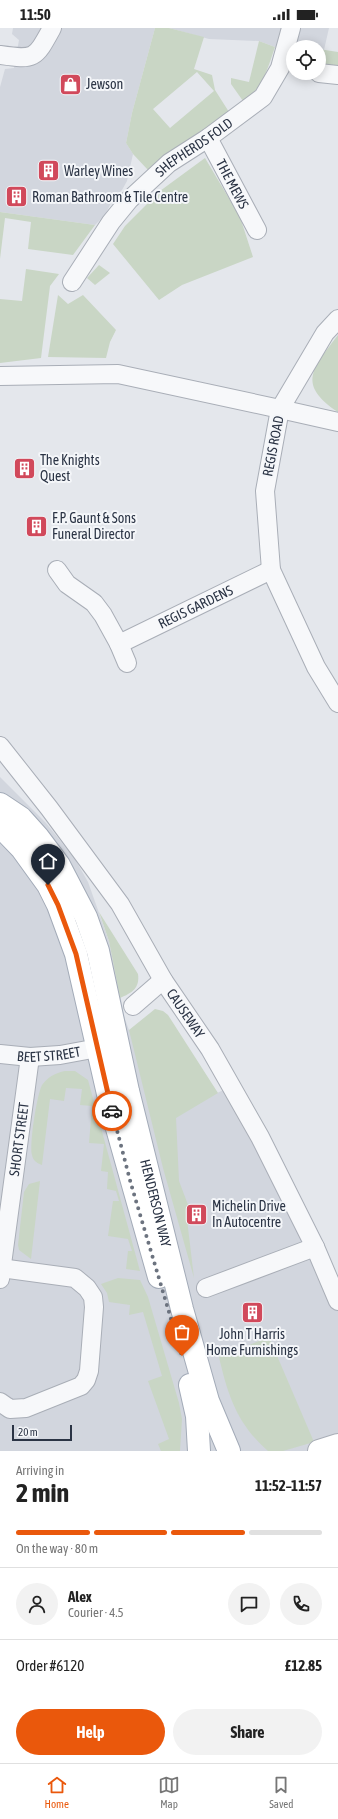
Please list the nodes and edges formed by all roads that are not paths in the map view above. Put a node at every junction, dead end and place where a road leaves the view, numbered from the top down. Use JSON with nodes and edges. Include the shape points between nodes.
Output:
{"nodes":[{"id":1,"x":52,"y":28,"type":"edge"},
{"id":2,"x":291,"y":28,"type":"edge"},
{"id":3,"x":290,"y":40,"type":"edge"},
{"id":4,"x":0,"y":55,"type":"edge"},
{"id":5,"x":286,"y":69,"type":"edge"},
{"id":6,"x":326,"y":74,"type":"edge"},
{"id":7,"x":338,"y":75,"type":"edge"},
{"id":8,"x":208,"y":138,"type":"junction"},
{"id":9,"x":257,"y":230,"type":"dead end"},
{"id":10,"x":72,"y":282,"type":"dead end"},
{"id":11,"x":338,"y":320,"type":"edge"},
{"id":12,"x":0,"y":376,"type":"edge"},
{"id":13,"x":280,"y":408,"type":"junction"},
{"id":14,"x":338,"y":422,"type":"edge"},
{"id":15,"x":57,"y":570,"type":"dead end"},
{"id":16,"x":271,"y":570,"type":"junction"},
{"id":17,"x":119,"y":644,"type":"junction"},
{"id":18,"x":127,"y":663,"type":"dead end"},
{"id":19,"x":338,"y":703,"type":"edge"},
{"id":20,"x":0,"y":746,"type":"edge"},
{"id":21,"x":0,"y":804,"type":"edge"},
{"id":22,"x":0,"y":826,"type":"edge"},
{"id":23,"x":98,"y":951,"type":"junction"},
{"id":24,"x":164,"y":980,"type":"junction"},
{"id":25,"x":132,"y":1006,"type":"dead end"},
{"id":26,"x":98,"y":1048,"type":"junction"},
{"id":27,"x":0,"y":1054,"type":"edge"},
{"id":28,"x":30,"y":1057,"type":"junction"},
{"id":29,"x":315,"y":1246,"type":"junction"},
{"id":30,"x":0,"y":1272,"type":"edge"},
{"id":31,"x":206,"y":1288,"type":"dead end"},
{"id":32,"x":338,"y":1301,"type":"edge"},
{"id":33,"x":0,"y":1402,"type":"edge"},
{"id":34,"x":338,"y":1445,"type":"edge"},
{"id":35,"x":199,"y":1451,"type":"edge"},
{"id":36,"x":229,"y":1451,"type":"edge"},
{"id":37,"x":319,"y":1451,"type":"edge"}],
"edges":[{"from":1,"to":4,"type":"street","via":[[41,49],[34,56],[22,58]]},
{"from":2,"to":3,"type":"street","name":"SHEPHERDS FOLD"},
{"from":5,"to":8,"type":"street","name":"SHEPHERDS FOLD","via":[[263,97]]},
{"from":6,"to":7,"type":"street"},
{"from":8,"to":9,"type":"street","name":"THE MEWS"},
{"from":8,"to":10,"type":"street","name":"SHEPHERDS FOLD","via":[[169,163],[129,200],[111,222]]},
{"from":11,"to":13,"type":"street","via":[[325,333]]},
{"from":12,"to":13,"type":"street","name":"REGIS ROAD","via":[[118,374]]},
{"from":13,"to":14,"type":"street"},
{"from":13,"to":16,"type":"street","name":"REGIS ROAD","via":[[265,491]]},
{"from":15,"to":17,"type":"street","via":[[67,584],[94,603]]},
{"from":16,"to":17,"type":"street","name":"REGIS GARDENS"},
{"from":16,"to":19,"type":"street","name":"REGIS ROAD","via":[[316,667]]},
{"from":17,"to":18,"type":"street"},
{"from":20,"to":24,"type":"street","name":"CAUSEWAY","via":[[120,904]]},
{"from":21,"to":23,"type":"main road","name":"HENDERSON WAY","via":[[22,818],[59,866],[86,917]]},
{"from":22,"to":26,"type":"main road","name":"HENDERSON WAY","via":[[37,868],[58,905],[76,954]]},
{"from":23,"to":26,"type":"street","via":[[91,961],[106,1040]]},
{"from":23,"to":36,"type":"main road","name":"HENDERSON WAY","via":[[127,1085],[182,1309],[208,1402]]},
{"from":24,"to":25,"type":"street"},
{"from":24,"to":29,"type":"street","name":"CAUSEWAY","via":[[210,1049],[260,1137]]},
{"from":26,"to":28,"type":"street","name":"BEET STREET","via":[[60,1056]]},
{"from":26,"to":35,"type":"main road","name":"HENDERSON WAY","via":[[131,1184],[194,1399]]},
{"from":27,"to":28,"type":"street","name":"BEET STREET"},
{"from":28,"to":30,"type":"street","name":"SHORT STREET"},
{"from":29,"to":31,"type":"street"},
{"from":29,"to":32,"type":"street","name":"CAUSEWAY"},
{"from":30,"to":33,"type":"street","name":"SHORT STREET","via":[[75,1278],[87,1288],[93,1298],[94,1307],[89,1371],[81,1386],[26,1408],[10,1409]]},
{"from":34,"to":37,"type":"main road"}]}
